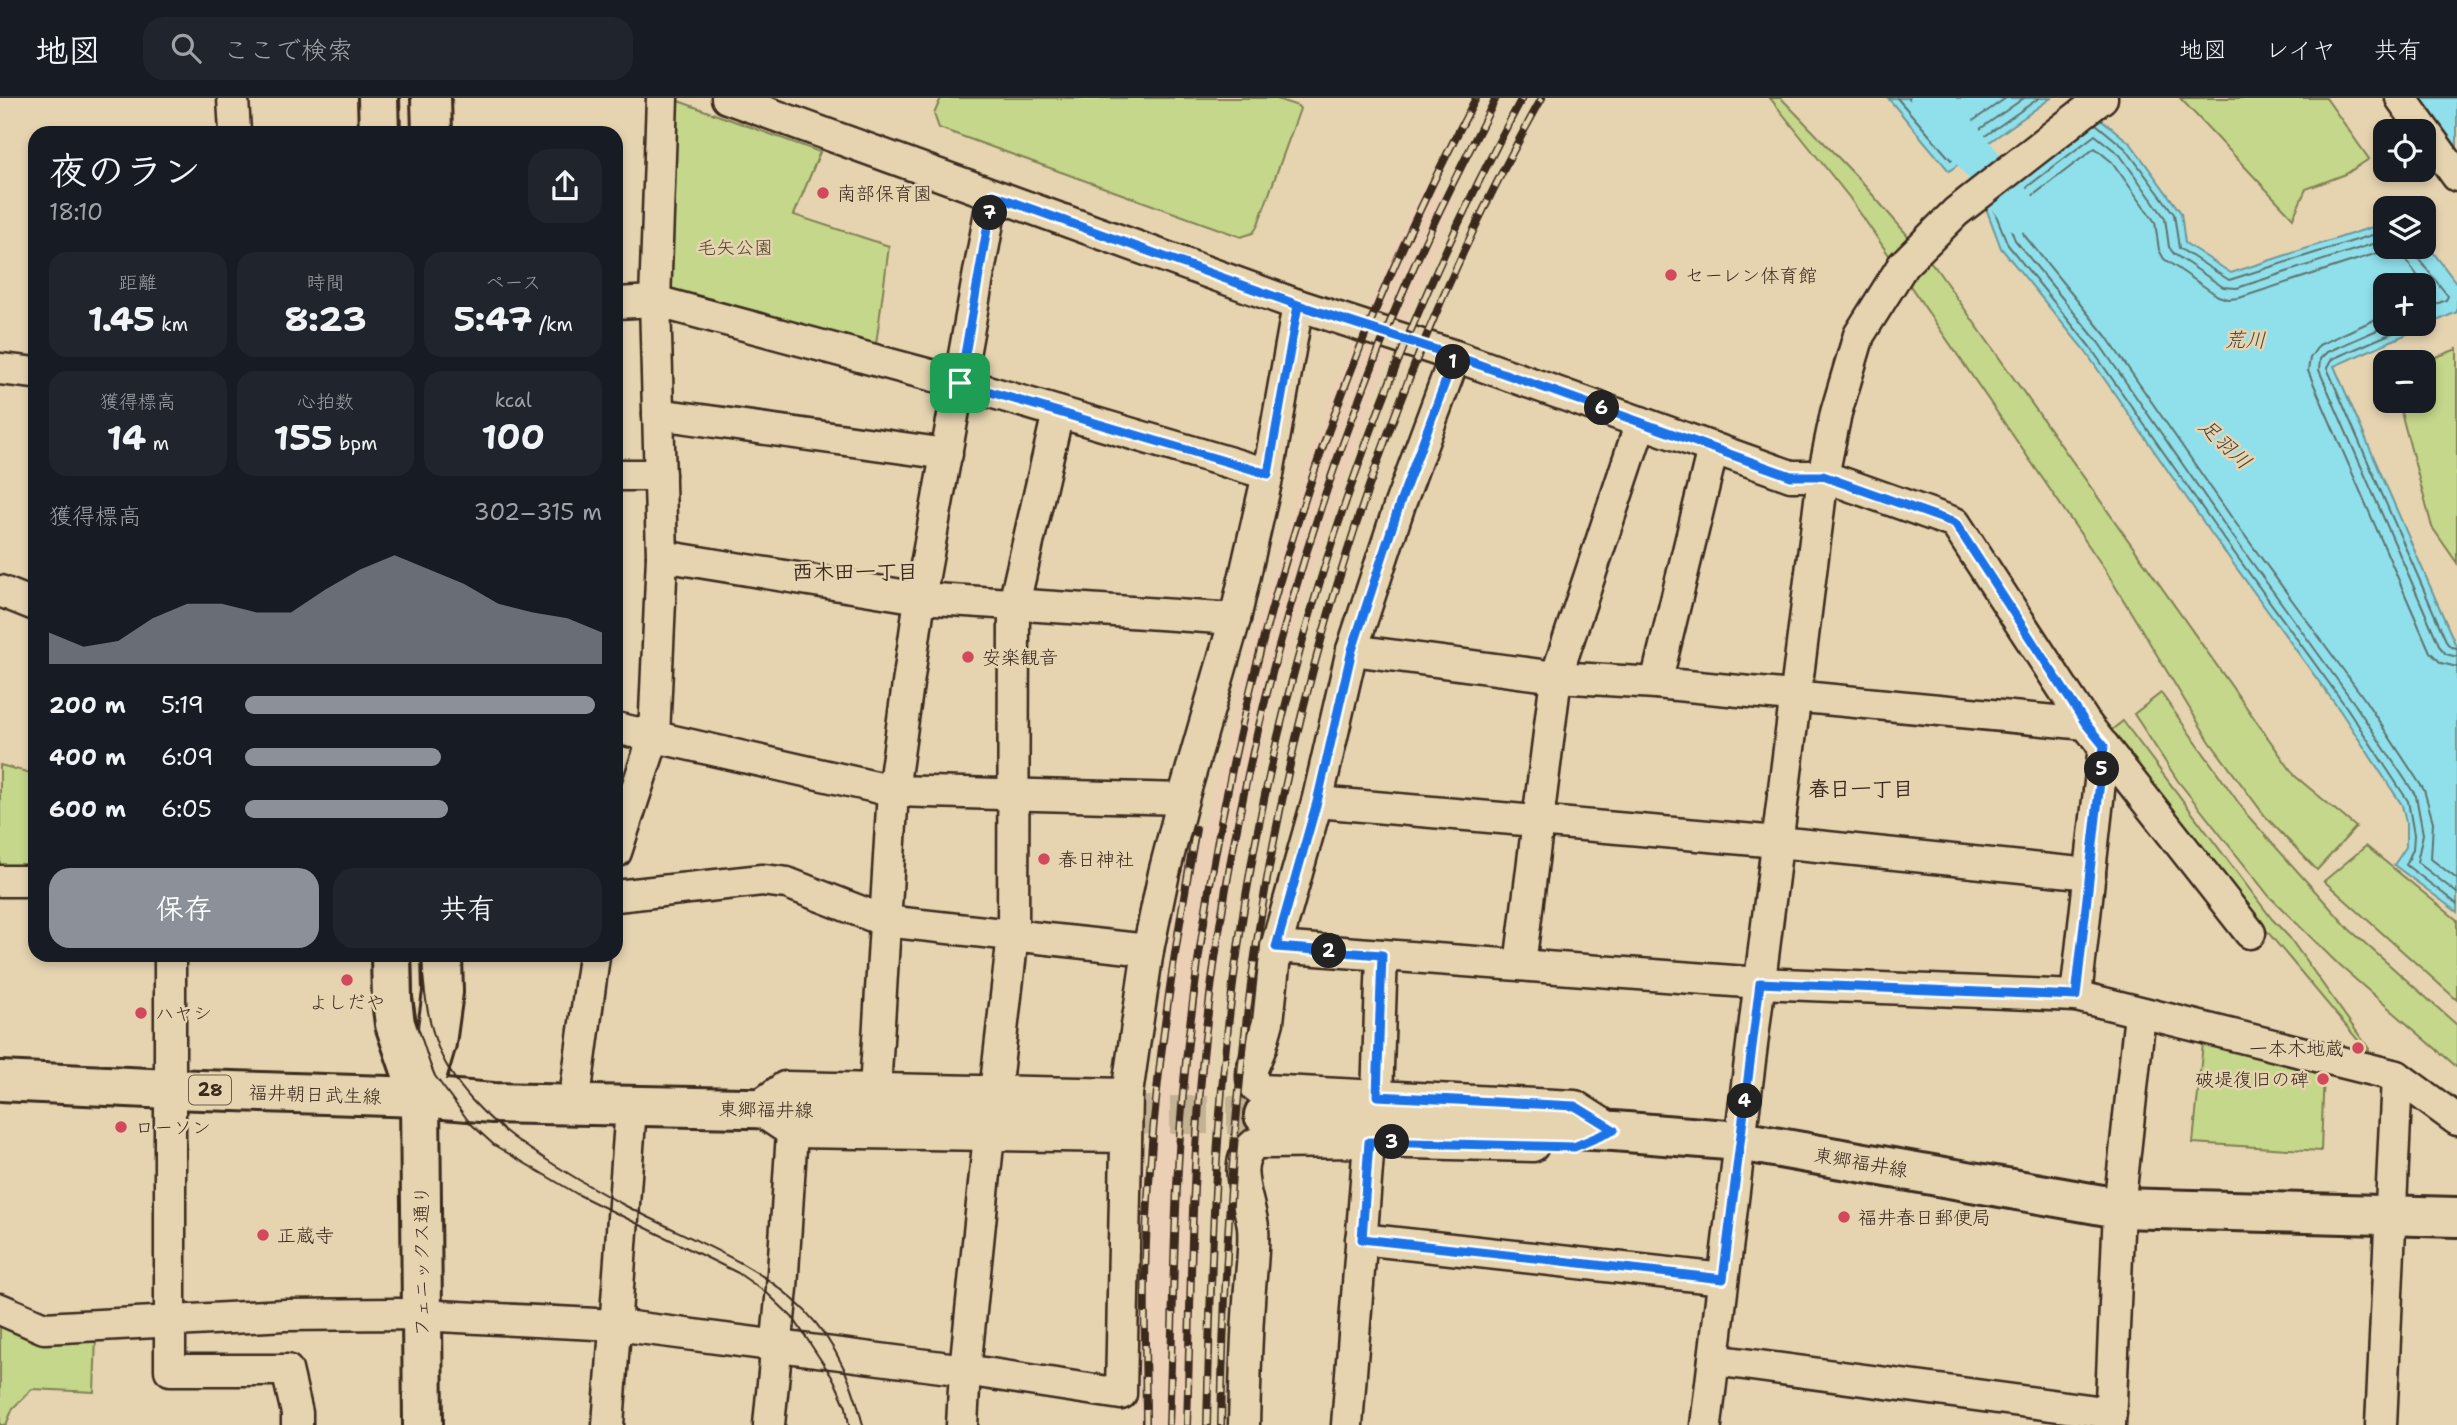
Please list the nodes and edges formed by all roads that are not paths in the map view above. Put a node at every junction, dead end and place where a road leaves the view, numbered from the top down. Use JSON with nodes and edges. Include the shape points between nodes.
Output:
{"nodes":[{"id":1,"x":233,"y":98,"type":"edge"},
{"id":2,"x":378,"y":98,"type":"edge"},
{"id":3,"x":431,"y":98,"type":"edge"},
{"id":4,"x":662,"y":98,"type":"edge"},
{"id":5,"x":727,"y":98,"type":"edge"},
{"id":6,"x":2102,"y":98,"type":"edge"},
{"id":7,"x":2401,"y":98,"type":"edge"},
{"id":8,"x":234,"y":126,"type":"edge"},
{"id":9,"x":379,"y":126,"type":"edge"},
{"id":10,"x":432,"y":126,"type":"edge"},
{"id":11,"x":2457,"y":176,"type":"edge"},
{"id":12,"x":993,"y":195,"type":"junction"},
{"id":13,"x":656,"y":301,"type":"junction"},
{"id":14,"x":623,"y":303,"type":"edge"},
{"id":15,"x":1298,"y":305,"type":"junction"},
{"id":16,"x":1455,"y":356,"type":"junction"},
{"id":17,"x":0,"y":369,"type":"edge"},
{"id":18,"x":28,"y":372,"type":"edge"},
{"id":19,"x":960,"y":383,"type":"junction"},
{"id":20,"x":1058,"y":412,"type":"junction"},
{"id":21,"x":658,"y":414,"type":"junction"},
{"id":22,"x":1641,"y":422,"type":"junction"},
{"id":23,"x":1713,"y":448,"type":"junction"},
{"id":24,"x":947,"y":454,"type":"junction"},
{"id":25,"x":1268,"y":474,"type":"junction"},
{"id":26,"x":623,"y":475,"type":"edge"},
{"id":27,"x":660,"y":475,"type":"junction"},
{"id":28,"x":1823,"y":476,"type":"junction"},
{"id":29,"x":662,"y":556,"type":"junction"},
{"id":30,"x":0,"y":591,"type":"edge"},
{"id":31,"x":920,"y":598,"type":"junction"},
{"id":32,"x":28,"y":602,"type":"edge"},
{"id":33,"x":1014,"y":604,"type":"junction"},
{"id":34,"x":1236,"y":620,"type":"junction"},
{"id":35,"x":1352,"y":650,"type":"junction"},
{"id":36,"x":1556,"y":677,"type":"junction"},
{"id":37,"x":1656,"y":683,"type":"junction"},
{"id":38,"x":1796,"y":696,"type":"junction"},
{"id":39,"x":623,"y":729,"type":"edge"},
{"id":40,"x":2095,"y":735,"type":"junction"},
{"id":41,"x":654,"y":736,"type":"junction"},
{"id":42,"x":892,"y":791,"type":"junction"},
{"id":43,"x":1013,"y":794,"type":"junction"},
{"id":44,"x":1183,"y":799,"type":"junction"},
{"id":45,"x":1317,"y":802,"type":"junction"},
{"id":46,"x":1539,"y":821,"type":"junction"},
{"id":47,"x":623,"y":831,"type":"edge"},
{"id":48,"x":1778,"y":842,"type":"junction"},
{"id":49,"x":2090,"y":874,"type":"junction"},
{"id":50,"x":0,"y":881,"type":"edge"},
{"id":51,"x":28,"y":881,"type":"edge"},
{"id":52,"x":623,"y":895,"type":"edge"},
{"id":53,"x":885,"y":921,"type":"junction"},
{"id":54,"x":2250,"y":933,"type":"dead end"},
{"id":55,"x":1013,"y":935,"type":"junction"},
{"id":56,"x":1276,"y":947,"type":"junction"},
{"id":57,"x":1148,"y":950,"type":"junction"},
{"id":58,"x":1382,"y":955,"type":"junction"},
{"id":59,"x":170,"y":962,"type":"edge"},
{"id":60,"x":391,"y":962,"type":"edge"},
{"id":61,"x":442,"y":962,"type":"edge"},
{"id":62,"x":593,"y":962,"type":"edge"},
{"id":63,"x":1520,"y":965,"type":"junction"},
{"id":64,"x":1760,"y":983,"type":"junction"},
{"id":65,"x":2076,"y":996,"type":"junction"},
{"id":66,"x":2140,"y":1014,"type":"junction"},
{"id":67,"x":2397,"y":1076,"type":"junction"},
{"id":68,"x":0,"y":1081,"type":"edge"},
{"id":69,"x":170,"y":1089,"type":"junction"},
{"id":70,"x":875,"y":1090,"type":"junction"},
{"id":71,"x":995,"y":1092,"type":"junction"},
{"id":72,"x":1377,"y":1096,"type":"junction"},
{"id":73,"x":420,"y":1097,"type":"junction"},
{"id":74,"x":574,"y":1105,"type":"junction"},
{"id":75,"x":631,"y":1107,"type":"junction"},
{"id":76,"x":756,"y":1108,"type":"junction"},
{"id":77,"x":1122,"y":1115,"type":"junction"},
{"id":78,"x":1264,"y":1115,"type":"tunnel mouth"},
{"id":79,"x":2457,"y":1120,"type":"edge"},
{"id":80,"x":1614,"y":1130,"type":"junction"},
{"id":81,"x":792,"y":1132,"type":"junction"},
{"id":82,"x":989,"y":1135,"type":"junction"},
{"id":83,"x":1740,"y":1141,"type":"junction"},
{"id":84,"x":1369,"y":1142,"type":"junction"},
{"id":85,"x":2119,"y":1208,"type":"junction"},
{"id":86,"x":2390,"y":1214,"type":"junction"},
{"id":87,"x":2457,"y":1217,"type":"edge"},
{"id":88,"x":1362,"y":1239,"type":"junction"},
{"id":89,"x":1723,"y":1279,"type":"junction"},
{"id":90,"x":0,"y":1309,"type":"edge"},
{"id":91,"x":421,"y":1314,"type":"junction"},
{"id":92,"x":169,"y":1322,"type":"junction"},
{"id":93,"x":616,"y":1325,"type":"junction"},
{"id":94,"x":776,"y":1346,"type":"junction"},
{"id":95,"x":1714,"y":1360,"type":"junction"},
{"id":96,"x":965,"y":1370,"type":"junction"},
{"id":97,"x":2110,"y":1419,"type":"edge"},
{"id":98,"x":296,"y":1425,"type":"edge"},
{"id":99,"x":422,"y":1425,"type":"edge"},
{"id":100,"x":608,"y":1425,"type":"edge"},
{"id":101,"x":769,"y":1425,"type":"edge"},
{"id":102,"x":962,"y":1425,"type":"edge"},
{"id":103,"x":1244,"y":1425,"type":"edge"},
{"id":104,"x":1347,"y":1425,"type":"edge"},
{"id":105,"x":1706,"y":1425,"type":"edge"},
{"id":106,"x":2381,"y":1425,"type":"edge"}],
"edges":[{"from":1,"to":8,"type":"street"},
{"from":2,"to":9,"type":"main road"},
{"from":3,"to":10,"type":"main road"},
{"from":4,"to":13,"type":"street"},
{"from":5,"to":12,"type":"street"},
{"from":6,"to":28,"type":"street","via":[[1956,212],[1903,265],[1859,335]]},
{"from":7,"to":11,"type":"street"},
{"from":12,"to":15,"type":"street"},
{"from":12,"to":19,"type":"street"},
{"from":13,"to":14,"type":"street"},
{"from":13,"to":19,"type":"street"},
{"from":13,"to":21,"type":"street"},
{"from":15,"to":16,"type":"street"},
{"from":15,"to":25,"type":"street"},
{"from":16,"to":22,"type":"street"},
{"from":16,"to":35,"type":"street"},
{"from":17,"to":18,"type":"street"},
{"from":19,"to":20,"type":"street"},
{"from":19,"to":24,"type":"street"},
{"from":20,"to":25,"type":"street"},
{"from":20,"to":33,"type":"street"},
{"from":21,"to":24,"type":"street"},
{"from":21,"to":27,"type":"street"},
{"from":22,"to":23,"type":"street"},
{"from":22,"to":36,"type":"street"},
{"from":23,"to":28,"type":"street","via":[[1791,476]]},
{"from":23,"to":37,"type":"street"},
{"from":24,"to":31,"type":"street"},
{"from":25,"to":34,"type":"street"},
{"from":26,"to":27,"type":"street"},
{"from":27,"to":29,"type":"street"},
{"from":28,"to":38,"type":"street"},
{"from":28,"to":40,"type":"street","via":[[1955,523]]},
{"from":29,"to":31,"type":"street"},
{"from":29,"to":41,"type":"street"},
{"from":30,"to":32,"type":"street"},
{"from":31,"to":33,"type":"street"},
{"from":31,"to":42,"type":"street"},
{"from":33,"to":34,"type":"street"},
{"from":33,"to":43,"type":"street"},
{"from":34,"to":44,"type":"street"},
{"from":35,"to":36,"type":"street"},
{"from":35,"to":45,"type":"street"},
{"from":36,"to":37,"type":"street"},
{"from":36,"to":46,"type":"street"},
{"from":37,"to":38,"type":"street"},
{"from":38,"to":40,"type":"street"},
{"from":38,"to":48,"type":"street"},
{"from":39,"to":41,"type":"street"},
{"from":40,"to":49,"type":"street"},
{"from":40,"to":54,"type":"street"},
{"from":41,"to":42,"type":"street"},
{"from":41,"to":47,"type":"street"},
{"from":42,"to":43,"type":"street"},
{"from":42,"to":53,"type":"street"},
{"from":43,"to":44,"type":"street"},
{"from":43,"to":55,"type":"street"},
{"from":44,"to":57,"type":"street"},
{"from":45,"to":46,"type":"street"},
{"from":45,"to":56,"type":"street"},
{"from":46,"to":48,"type":"street"},
{"from":46,"to":63,"type":"street"},
{"from":48,"to":49,"type":"street"},
{"from":48,"to":64,"type":"street"},
{"from":49,"to":65,"type":"street"},
{"from":50,"to":51,"type":"street"},
{"from":52,"to":53,"type":"street","via":[[762,880],[787,883]]},
{"from":53,"to":55,"type":"street"},
{"from":53,"to":70,"type":"street"},
{"from":55,"to":57,"type":"street"},
{"from":55,"to":71,"type":"street"},
{"from":56,"to":58,"type":"street"},
{"from":56,"to":72,"type":"street","via":[[1268,1022],[1251,1069],[1253,1084],[1262,1090]]},
{"from":57,"to":77,"type":"street"},
{"from":58,"to":63,"type":"street"},
{"from":58,"to":72,"type":"street"},
{"from":59,"to":69,"type":"street"},
{"from":60,"to":73,"type":"main road","name":"フェニックス通り","via":[[396,1024]]},
{"from":61,"to":73,"type":"main road","name":"フェニックス通り","via":[[436,1043]]},
{"from":62,"to":74,"type":"street"},
{"from":63,"to":64,"type":"street"},
{"from":64,"to":65,"type":"street"},
{"from":64,"to":83,"type":"street"},
{"from":65,"to":66,"type":"street"},
{"from":66,"to":67,"type":"street"},
{"from":66,"to":85,"type":"street"},
{"from":67,"to":79,"type":"street"},
{"from":67,"to":86,"type":"street"},
{"from":68,"to":69,"type":"main road","name":"福井朝日武生線","number":"28"},
{"from":69,"to":73,"type":"main road","name":"福井朝日武生線","number":"28"},
{"from":69,"to":92,"type":"street"},
{"from":70,"to":71,"type":"street"},
{"from":70,"to":76,"type":"street","via":[[785,1087]]},
{"from":71,"to":77,"type":"street"},
{"from":72,"to":80,"type":"street","via":[[1575,1106]]},
{"from":73,"to":74,"type":"main road","name":"東郷福井線"},
{"from":73,"to":91,"type":"main road","name":"フェニックス通り"},
{"from":74,"to":75,"type":"main road","name":"東郷福井線"},
{"from":75,"to":76,"type":"main road","name":"東郷福井線"},
{"from":75,"to":93,"type":"street"},
{"from":76,"to":77,"type":"main road","name":"東郷福井線"},
{"from":76,"to":81,"type":"street"},
{"from":77,"to":82,"type":"street"},
{"from":77,"to":96,"type":"street","via":[[1121,1394]]},
{"from":78,"to":80,"type":"main road","name":"東郷福井線"},
{"from":80,"to":83,"type":"main road","name":"東郷福井線"},
{"from":80,"to":84,"type":"street","via":[[1574,1147]]},
{"from":81,"to":82,"type":"street"},
{"from":81,"to":94,"type":"street"},
{"from":82,"to":96,"type":"street"},
{"from":83,"to":85,"type":"main road","name":"東郷福井線"},
{"from":83,"to":89,"type":"street"},
{"from":84,"to":88,"type":"street"},
{"from":84,"to":103,"type":"street","via":[[1256,1143],[1242,1159],[1253,1230]]},
{"from":85,"to":86,"type":"main road","name":"東郷福井線"},
{"from":85,"to":97,"type":"street"},
{"from":86,"to":87,"type":"main road","name":"東郷福井線"},
{"from":86,"to":106,"type":"street"},
{"from":88,"to":89,"type":"street"},
{"from":88,"to":104,"type":"street"},
{"from":89,"to":95,"type":"street"},
{"from":90,"to":92,"type":"street","via":[[44,1328]]},
{"from":91,"to":92,"type":"street"},
{"from":91,"to":93,"type":"street"},
{"from":91,"to":99,"type":"main road","name":"フェニックス通り"},
{"from":92,"to":98,"type":"street","via":[[170,1370],[287,1370]]},
{"from":93,"to":94,"type":"street"},
{"from":93,"to":100,"type":"street"},
{"from":94,"to":96,"type":"street"},
{"from":94,"to":101,"type":"street"},
{"from":95,"to":97,"type":"street"},
{"from":95,"to":105,"type":"street"},
{"from":96,"to":102,"type":"street"}]}
